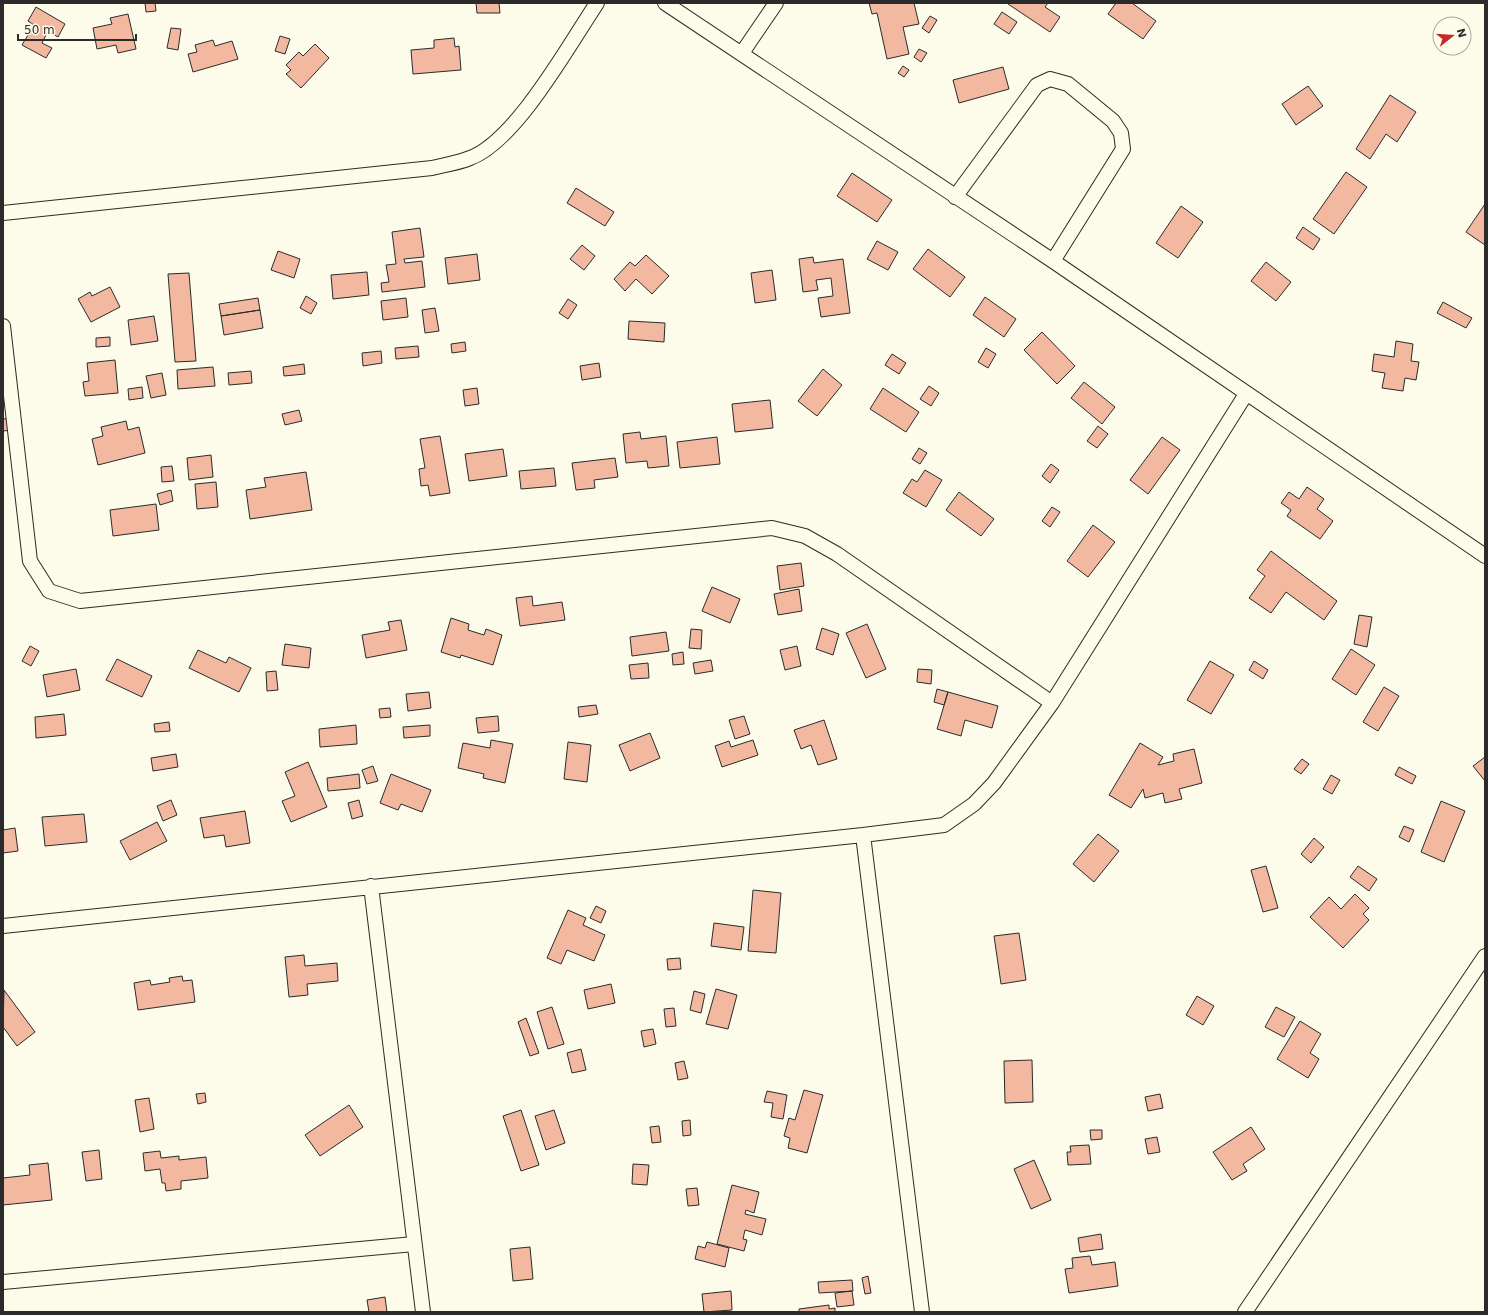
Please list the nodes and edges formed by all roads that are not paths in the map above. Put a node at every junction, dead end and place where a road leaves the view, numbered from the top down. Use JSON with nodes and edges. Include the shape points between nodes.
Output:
{"nodes":[{"id":1,"x":597,"y":3,"type":"edge"},
{"id":2,"x":665,"y":3,"type":"edge"},
{"id":3,"x":776,"y":3,"type":"edge"},
{"id":4,"x":742,"y":53,"type":"junction"},
{"id":5,"x":955,"y":197,"type":"junction"},
{"id":6,"x":3,"y":213,"type":"edge"},
{"id":7,"x":1053,"y":261,"type":"junction"},
{"id":8,"x":3,"y":326,"type":"edge"},
{"id":9,"x":1246,"y":394,"type":"junction"},
{"id":10,"x":1485,"y":556,"type":"edge"},
{"id":11,"x":1052,"y":703,"type":"junction"},
{"id":12,"x":863,"y":835,"type":"junction"},
{"id":13,"x":371,"y":886,"type":"junction"},
{"id":14,"x":3,"y":926,"type":"edge"},
{"id":15,"x":1485,"y":956,"type":"edge"},
{"id":16,"x":414,"y":1244,"type":"junction"},
{"id":17,"x":3,"y":1282,"type":"edge"},
{"id":18,"x":423,"y":1312,"type":"edge"},
{"id":19,"x":922,"y":1312,"type":"edge"},
{"id":20,"x":1245,"y":1312,"type":"edge"}],
"edges":[{"from":1,"to":6,"type":"street","via":[[528,107],[499,140],[471,158],[432,168]]},
{"from":2,"to":4,"type":"street"},
{"from":3,"to":4,"type":"street"},
{"from":4,"to":5,"type":"street"},
{"from":5,"to":7,"type":"street"},
{"from":5,"to":7,"type":"street","via":[[1037,85],[1050,79],[1068,84],[1113,121],[1121,134],[1123,149]]},
{"from":7,"to":9,"type":"street"},
{"from":8,"to":11,"type":"street","via":[[30,561],[49,591],[80,601],[772,528],[805,536],[837,554]]},
{"from":9,"to":10,"type":"street"},
{"from":9,"to":11,"type":"street"},
{"from":11,"to":12,"type":"street","via":[[994,783],[974,804],[944,824]]},
{"from":12,"to":13,"type":"street"},
{"from":12,"to":19,"type":"street"},
{"from":13,"to":14,"type":"street"},
{"from":13,"to":16,"type":"street"},
{"from":15,"to":20,"type":"street"},
{"from":16,"to":17,"type":"street"},
{"from":16,"to":18,"type":"street"}]}
